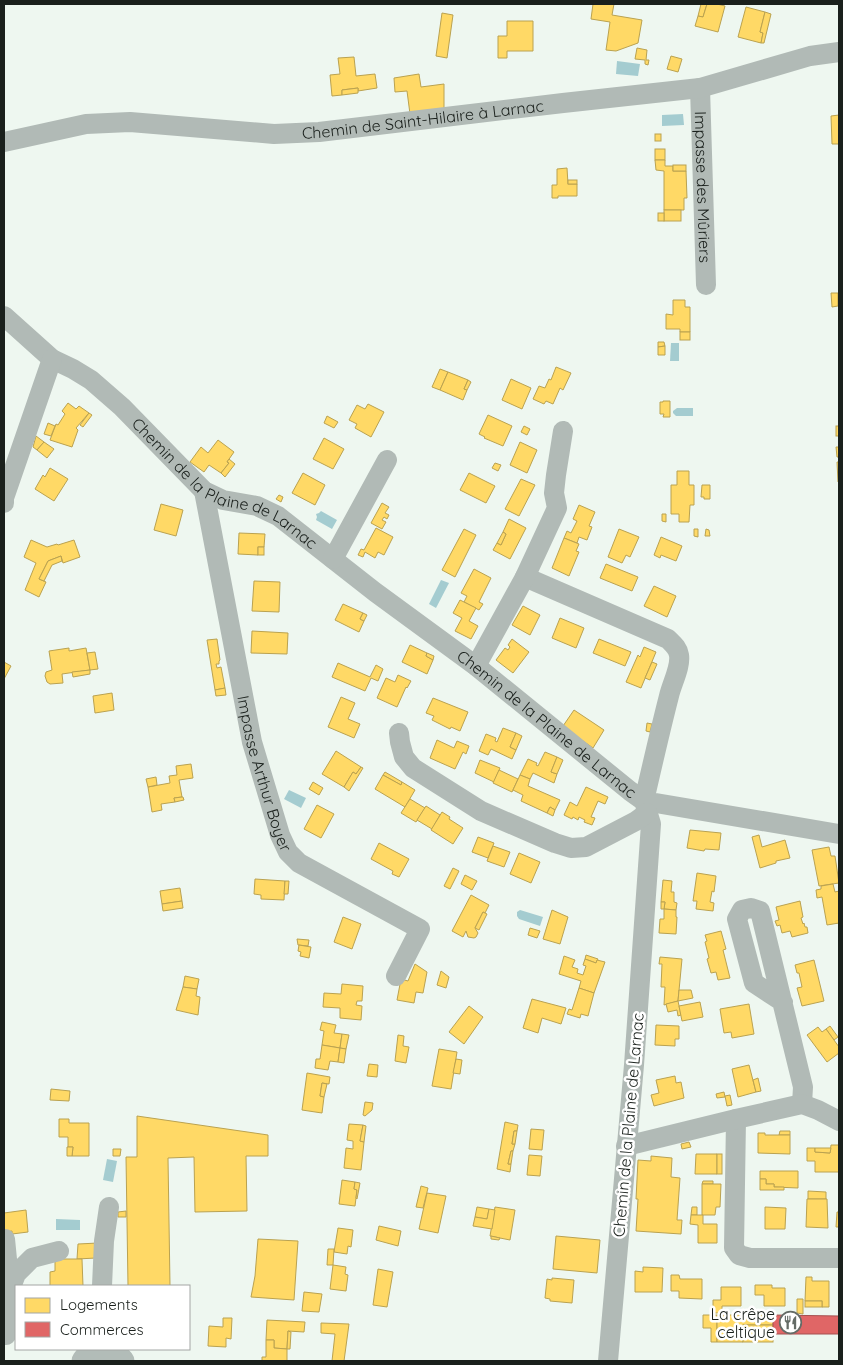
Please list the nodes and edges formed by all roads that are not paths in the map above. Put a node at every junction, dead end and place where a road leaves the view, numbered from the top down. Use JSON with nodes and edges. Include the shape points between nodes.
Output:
{"nodes":[{"id":1,"x":839,"y":52,"type":"edge"},
{"id":2,"x":700,"y":88,"type":"junction"},
{"id":3,"x":4,"y":142,"type":"edge"},
{"id":4,"x":706,"y":285,"type":"dead end"},
{"id":5,"x":4,"y":316,"type":"edge"},
{"id":6,"x":52,"y":360,"type":"junction"},
{"id":7,"x":563,"y":431,"type":"dead end"},
{"id":8,"x":387,"y":460,"type":"dead end"},
{"id":9,"x":204,"y":491,"type":"junction"},
{"id":10,"x":4,"y":503,"type":"edge"},
{"id":11,"x":333,"y":559,"type":"junction"},
{"id":12,"x":525,"y":577,"type":"junction"},
{"id":13,"x":476,"y":666,"type":"junction"},
{"id":14,"x":399,"y":733,"type":"dead end"},
{"id":15,"x":646,"y":807,"type":"junction"},
{"id":16,"x":839,"y":834,"type":"edge"},
{"id":17,"x":396,"y":976,"type":"dead end"},
{"id":18,"x":783,"y":1002,"type":"dead end"},
{"id":19,"x":802,"y":1104,"type":"junction"},
{"id":20,"x":736,"y":1119,"type":"junction"},
{"id":21,"x":839,"y":1121,"type":"edge"},
{"id":22,"x":626,"y":1146,"type":"junction"},
{"id":23,"x":109,"y":1207,"type":"dead end"},
{"id":24,"x":5,"y":1239,"type":"edge"},
{"id":25,"x":59,"y":1251,"type":"dead end"},
{"id":26,"x":839,"y":1258,"type":"edge"},
{"id":27,"x":102,"y":1285,"type":"edge"},
{"id":28,"x":10,"y":1290,"type":"junction"},
{"id":29,"x":9,"y":1335,"type":"edge"},
{"id":30,"x":608,"y":1361,"type":"edge"}],
"edges":[{"from":1,"to":2,"type":"street","name":"Chemin de Saint-Hilaire à Larnac","via":[[810,56]]},
{"from":2,"to":3,"type":"street","name":"Chemin de Saint-Hilaire à Larnac","via":[[319,132],[274,134],[130,122],[86,124]]},
{"from":2,"to":4,"type":"street","name":"Impasse des Mûriers"},
{"from":5,"to":6,"type":"street","name":"Chemin de la Plaine de Larnac"},
{"from":6,"to":9,"type":"street","name":"Chemin de la Plaine de Larnac","via":[[97,385]]},
{"from":6,"to":10,"type":"street"},
{"from":7,"to":12,"type":"street","via":[[554,493],[557,508]]},
{"from":8,"to":11,"type":"street"},
{"from":9,"to":11,"type":"street","name":"Chemin de la Plaine de Larnac","via":[[223,500],[257,506],[278,516]]},
{"from":9,"to":17,"type":"street","name":"Impasse Arthur Boyer","via":[[252,742],[280,835],[288,852],[299,863],[420,930]]},
{"from":11,"to":13,"type":"street","name":"Chemin de la Plaine de Larnac"},
{"from":12,"to":13,"type":"street"},
{"from":12,"to":15,"type":"street","via":[[668,639],[676,646],[678,666],[654,754]]},
{"from":13,"to":15,"type":"street","name":"Chemin de la Plaine de Larnac"},
{"from":14,"to":15,"type":"street","via":[[404,757],[413,768],[481,810],[571,848],[586,847],[636,821]]},
{"from":15,"to":16,"type":"street"},
{"from":15,"to":22,"type":"street","name":"Chemin de la Plaine de Larnac","via":[[651,824]]},
{"from":18,"to":19,"type":"street","via":[[803,1087]]},
{"from":19,"to":20,"type":"street"},
{"from":19,"to":21,"type":"street"},
{"from":20,"to":22,"type":"street"},
{"from":20,"to":26,"type":"street","via":[[734,1248],[739,1255],[750,1258]]},
{"from":22,"to":30,"type":"street","name":"Chemin de la Plaine de Larnac"},
{"from":23,"to":27,"type":"street"},
{"from":24,"to":28,"type":"street"},
{"from":25,"to":28,"type":"street","via":[[32,1258],[16,1274]]},
{"from":28,"to":29,"type":"street"}]}
